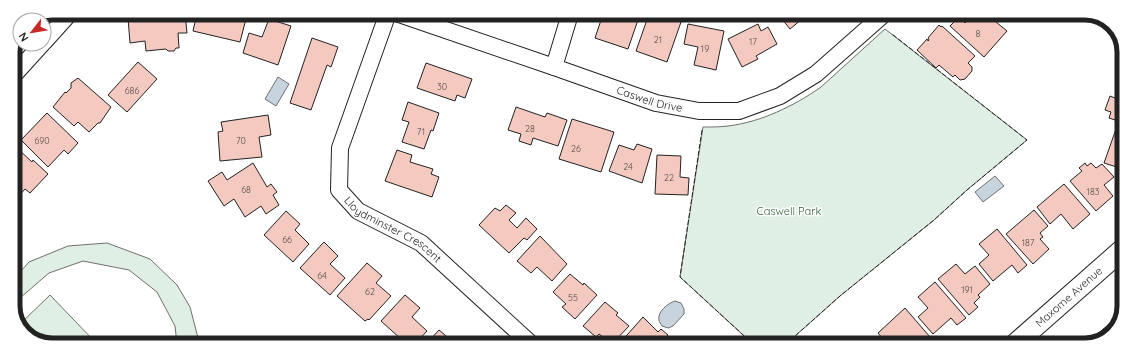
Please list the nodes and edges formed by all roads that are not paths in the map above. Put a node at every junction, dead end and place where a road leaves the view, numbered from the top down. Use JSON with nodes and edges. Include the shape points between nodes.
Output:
{"nodes":[{"id":1,"x":64,"y":20,"type":"edge"},
{"id":2,"x":386,"y":20,"type":"edge"},
{"id":3,"x":414,"y":20,"type":"edge"},
{"id":4,"x":568,"y":20,"type":"edge"},
{"id":5,"x":877,"y":20,"type":"edge"},
{"id":6,"x":52,"y":33,"type":"edge"},
{"id":7,"x":35,"y":52,"type":"edge"},
{"id":8,"x":554,"y":67,"type":"junction"},
{"id":9,"x":20,"y":68,"type":"edge"},
{"id":10,"x":1117,"y":255,"type":"edge"},
{"id":11,"x":524,"y":338,"type":"edge"},
{"id":12,"x":1022,"y":338,"type":"edge"}],
"edges":[{"from":1,"to":6,"type":"street"},
{"from":2,"to":11,"type":"street","name":"Lloydminster Crescent","via":[[340,148],[339,190],[358,211],[421,243]]},
{"from":3,"to":8,"type":"street","name":"Caswell Drive"},
{"from":4,"to":8,"type":"street"},
{"from":5,"to":8,"type":"street","name":"Caswell Drive","via":[[816,74],[780,96],[739,111],[699,111],[656,103]]},
{"from":7,"to":9,"type":"street"},
{"from":10,"to":12,"type":"street","name":"Maxome Avenue"}]}
